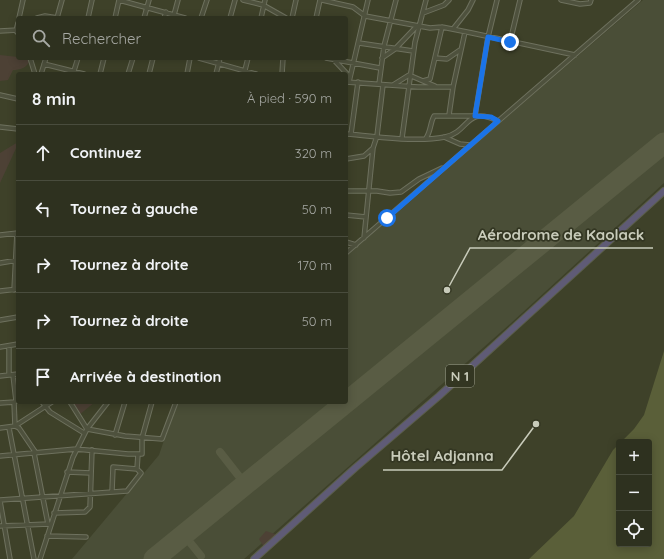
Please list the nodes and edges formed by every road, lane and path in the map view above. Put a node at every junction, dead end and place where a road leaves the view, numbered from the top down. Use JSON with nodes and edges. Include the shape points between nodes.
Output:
{"nodes":[{"id":1,"x":23,"y":0,"type":"edge"},
{"id":2,"x":62,"y":0,"type":"edge"},
{"id":3,"x":92,"y":0,"type":"edge"},
{"id":4,"x":119,"y":0,"type":"edge"},
{"id":5,"x":149,"y":0,"type":"edge"},
{"id":6,"x":178,"y":0,"type":"edge"},
{"id":7,"x":207,"y":0,"type":"edge"},
{"id":8,"x":234,"y":0,"type":"edge"},
{"id":9,"x":243,"y":0,"type":"edge"},
{"id":10,"x":265,"y":0,"type":"edge"},
{"id":11,"x":296,"y":0,"type":"edge"},
{"id":12,"x":321,"y":0,"type":"edge"},
{"id":13,"x":344,"y":0,"type":"edge"},
{"id":14,"x":368,"y":0,"type":"edge"},
{"id":15,"x":396,"y":0,"type":"edge"},
{"id":16,"x":426,"y":0,"type":"edge"},
{"id":17,"x":450,"y":0,"type":"edge"},
{"id":18,"x":473,"y":0,"type":"edge"},
{"id":19,"x":497,"y":0,"type":"edge"},
{"id":20,"x":520,"y":0,"type":"edge"},
{"id":21,"x":561,"y":0,"type":"edge"},
{"id":22,"x":591,"y":0,"type":"edge"},
{"id":23,"x":638,"y":0,"type":"edge"},
{"id":24,"x":336,"y":4,"type":"junction"},
{"id":25,"x":264,"y":5,"type":"junction"},
{"id":26,"x":147,"y":7,"type":"junction"},
{"id":27,"x":166,"y":12,"type":"junction"},
{"id":28,"x":423,"y":13,"type":"junction"},
{"id":29,"x":174,"y":15,"type":"junction"},
{"id":30,"x":19,"y":16,"type":"edge"},
{"id":31,"x":58,"y":16,"type":"edge"},
{"id":32,"x":88,"y":16,"type":"edge"},
{"id":33,"x":115,"y":16,"type":"edge"},
{"id":34,"x":145,"y":16,"type":"edge"},
{"id":35,"x":165,"y":16,"type":"edge"},
{"id":36,"x":178,"y":16,"type":"edge"},
{"id":37,"x":202,"y":16,"type":"edge"},
{"id":38,"x":230,"y":16,"type":"edge"},
{"id":39,"x":261,"y":16,"type":"edge"},
{"id":40,"x":283,"y":16,"type":"edge"},
{"id":41,"x":292,"y":16,"type":"edge"},
{"id":42,"x":317,"y":16,"type":"edge"},
{"id":43,"x":364,"y":16,"type":"junction"},
{"id":44,"x":391,"y":20,"type":"junction"},
{"id":45,"x":418,"y":25,"type":"junction"},
{"id":46,"x":442,"y":27,"type":"junction"},
{"id":47,"x":453,"y":29,"type":"junction"},
{"id":48,"x":0,"y":31,"type":"edge"},
{"id":49,"x":16,"y":31,"type":"edge"},
{"id":50,"x":465,"y":32,"type":"junction"},
{"id":51,"x":488,"y":37,"type":"junction"},
{"id":52,"x":359,"y":42,"type":"junction"},
{"id":53,"x":510,"y":42,"type":"junction"},
{"id":54,"x":384,"y":46,"type":"junction"},
{"id":55,"x":395,"y":49,"type":"junction"},
{"id":56,"x":461,"y":50,"type":"junction"},
{"id":57,"x":414,"y":51,"type":"junction"},
{"id":58,"x":575,"y":55,"type":"junction"},
{"id":59,"x":382,"y":58,"type":"junction"},
{"id":60,"x":434,"y":58,"type":"junction"},
{"id":61,"x":31,"y":60,"type":"edge"},
{"id":62,"x":45,"y":60,"type":"edge"},
{"id":63,"x":77,"y":60,"type":"edge"},
{"id":64,"x":104,"y":60,"type":"edge"},
{"id":65,"x":132,"y":60,"type":"edge"},
{"id":66,"x":152,"y":60,"type":"edge"},
{"id":67,"x":190,"y":60,"type":"edge"},
{"id":68,"x":205,"y":60,"type":"edge"},
{"id":69,"x":219,"y":60,"type":"edge"},
{"id":70,"x":247,"y":60,"type":"edge"},
{"id":71,"x":284,"y":60,"type":"edge"},
{"id":72,"x":334,"y":60,"type":"joint"},
{"id":73,"x":354,"y":63,"type":"junction"},
{"id":74,"x":44,"y":64,"type":"junction"},
{"id":75,"x":218,"y":64,"type":"junction"},
{"id":76,"x":380,"y":68,"type":"junction"},
{"id":77,"x":34,"y":72,"type":"edge"},
{"id":78,"x":42,"y":72,"type":"edge"},
{"id":79,"x":71,"y":72,"type":"edge"},
{"id":80,"x":74,"y":72,"type":"edge"},
{"id":81,"x":100,"y":72,"type":"edge"},
{"id":82,"x":129,"y":72,"type":"edge"},
{"id":83,"x":150,"y":72,"type":"edge"},
{"id":84,"x":187,"y":72,"type":"edge"},
{"id":85,"x":216,"y":72,"type":"edge"},
{"id":86,"x":244,"y":72,"type":"edge"},
{"id":87,"x":282,"y":72,"type":"edge"},
{"id":88,"x":345,"y":72,"type":"edge"},
{"id":89,"x":410,"y":75,"type":"junction"},
{"id":90,"x":350,"y":77,"type":"joint"},
{"id":91,"x":348,"y":80,"type":"edge"},
{"id":92,"x":423,"y":81,"type":"junction"},
{"id":93,"x":348,"y":82,"type":"edge"},
{"id":94,"x":358,"y":82,"type":"junction"},
{"id":95,"x":381,"y":84,"type":"junction"},
{"id":96,"x":392,"y":86,"type":"junction"},
{"id":97,"x":409,"y":87,"type":"junction"},
{"id":98,"x":437,"y":87,"type":"junction"},
{"id":99,"x":453,"y":87,"type":"junction"},
{"id":100,"x":0,"y":95,"type":"edge"},
{"id":101,"x":16,"y":99,"type":"edge"},
{"id":102,"x":449,"y":115,"type":"junction"},
{"id":103,"x":475,"y":116,"type":"junction"},
{"id":104,"x":498,"y":121,"type":"junction"},
{"id":105,"x":0,"y":127,"type":"edge"},
{"id":106,"x":16,"y":129,"type":"edge"},
{"id":107,"x":351,"y":134,"type":"joint"},
{"id":108,"x":377,"y":136,"type":"junction"},
{"id":109,"x":444,"y":137,"type":"junction"},
{"id":110,"x":402,"y":138,"type":"junction"},
{"id":111,"x":426,"y":138,"type":"junction"},
{"id":112,"x":470,"y":145,"type":"junction"},
{"id":113,"x":373,"y":148,"type":"junction"},
{"id":114,"x":348,"y":159,"type":"edge"},
{"id":115,"x":446,"y":166,"type":"junction"},
{"id":116,"x":348,"y":191,"type":"edge"},
{"id":117,"x":369,"y":191,"type":"junction"},
{"id":118,"x":664,"y":191,"type":"edge"},
{"id":119,"x":348,"y":216,"type":"edge"},
{"id":120,"x":366,"y":217,"type":"junction"},
{"id":121,"x":16,"y":233,"type":"edge"},
{"id":122,"x":0,"y":235,"type":"edge"},
{"id":123,"x":364,"y":238,"type":"junction"},
{"id":124,"x":348,"y":242,"type":"edge"},
{"id":125,"x":356,"y":244,"type":"junction"},
{"id":126,"x":348,"y":251,"type":"edge"},
{"id":127,"x":16,"y":260,"type":"edge"},
{"id":128,"x":0,"y":263,"type":"edge"},
{"id":129,"x":16,"y":290,"type":"edge"},
{"id":130,"x":0,"y":291,"type":"edge"},
{"id":131,"x":16,"y":317,"type":"edge"},
{"id":132,"x":0,"y":320,"type":"edge"},
{"id":133,"x":16,"y":344,"type":"edge"},
{"id":134,"x":9,"y":346,"type":"junction"},
{"id":135,"x":0,"y":347,"type":"edge"},
{"id":136,"x":16,"y":374,"type":"edge"},
{"id":137,"x":11,"y":375,"type":"junction"},
{"id":138,"x":0,"y":376,"type":"edge"},
{"id":139,"x":16,"y":401,"type":"edge"},
{"id":140,"x":0,"y":403,"type":"edge"},
{"id":141,"x":43,"y":404,"type":"edge"},
{"id":142,"x":49,"y":404,"type":"edge"},
{"id":143,"x":71,"y":404,"type":"edge"},
{"id":144,"x":106,"y":404,"type":"edge"},
{"id":145,"x":124,"y":404,"type":"edge"},
{"id":146,"x":151,"y":404,"type":"edge"},
{"id":147,"x":175,"y":404,"type":"edge"},
{"id":148,"x":45,"y":407,"type":"junction"},
{"id":149,"x":15,"y":426,"type":"junction"},
{"id":150,"x":0,"y":428,"type":"edge"},
{"id":151,"x":9,"y":428,"type":"junction"},
{"id":152,"x":87,"y":429,"type":"junction"},
{"id":153,"x":84,"y":433,"type":"junction"},
{"id":154,"x":115,"y":435,"type":"junction"},
{"id":155,"x":142,"y":438,"type":"junction"},
{"id":156,"x":76,"y":449,"type":"junction"},
{"id":157,"x":92,"y":450,"type":"junction"},
{"id":158,"x":35,"y":453,"type":"junction"},
{"id":159,"x":138,"y":454,"type":"junction"},
{"id":160,"x":13,"y":455,"type":"junction"},
{"id":161,"x":0,"y":456,"type":"edge"},
{"id":162,"x":137,"y":469,"type":"junction"},
{"id":163,"x":68,"y":472,"type":"junction"},
{"id":164,"x":91,"y":472,"type":"junction"},
{"id":165,"x":112,"y":491,"type":"junction"},
{"id":166,"x":91,"y":493,"type":"junction"},
{"id":167,"x":60,"y":494,"type":"junction"},
{"id":168,"x":43,"y":496,"type":"junction"},
{"id":169,"x":22,"y":499,"type":"junction"},
{"id":170,"x":0,"y":500,"type":"edge"},
{"id":171,"x":54,"y":512,"type":"junction"},
{"id":172,"x":49,"y":524,"type":"junction"},
{"id":173,"x":28,"y":525,"type":"junction"},
{"id":174,"x":0,"y":526,"type":"edge"},
{"id":175,"x":5,"y":526,"type":"junction"},
{"id":176,"x":47,"y":536,"type":"junction"},
{"id":177,"x":86,"y":537,"type":"dead end"},
{"id":178,"x":10,"y":559,"type":"edge"},
{"id":179,"x":34,"y":559,"type":"edge"},
{"id":180,"x":40,"y":559,"type":"edge"},
{"id":181,"x":254,"y":559,"type":"edge"}],
"edges":[{"from":1,"to":30,"type":"street"},
{"from":2,"to":31,"type":"street"},
{"from":3,"to":32,"type":"street"},
{"from":4,"to":26,"type":"street"},
{"from":4,"to":33,"type":"street"},
{"from":5,"to":26,"type":"street"},
{"from":6,"to":29,"type":"street"},
{"from":7,"to":37,"type":"street"},
{"from":8,"to":38,"type":"street"},
{"from":9,"to":25,"type":"street"},
{"from":10,"to":25,"type":"street"},
{"from":11,"to":41,"type":"street"},
{"from":12,"to":24,"type":"street"},
{"from":12,"to":42,"type":"street"},
{"from":13,"to":24,"type":"street"},
{"from":14,"to":43,"type":"street"},
{"from":15,"to":44,"type":"street"},
{"from":16,"to":28,"type":"street"},
{"from":17,"to":28,"type":"street"},
{"from":18,"to":47,"type":"street"},
{"from":19,"to":51,"type":"street"},
{"from":20,"to":53,"type":"street"},
{"from":21,"to":22,"type":"street","via":[[580,4],[590,3]]},
{"from":23,"to":58,"type":"street"},
{"from":24,"to":43,"type":"street","via":[[353,7]]},
{"from":25,"to":39,"type":"street"},
{"from":25,"to":40,"type":"street"},
{"from":26,"to":27,"type":"street"},
{"from":26,"to":34,"type":"street"},
{"from":27,"to":29,"type":"street"},
{"from":27,"to":35,"type":"street"},
{"from":28,"to":45,"type":"street"},
{"from":29,"to":36,"type":"street"},
{"from":43,"to":44,"type":"street"},
{"from":43,"to":52,"type":"street"},
{"from":44,"to":45,"type":"street"},
{"from":44,"to":54,"type":"street"},
{"from":45,"to":46,"type":"street"},
{"from":45,"to":55,"type":"street"},
{"from":45,"to":57,"type":"street"},
{"from":46,"to":47,"type":"street"},
{"from":46,"to":60,"type":"street"},
{"from":47,"to":50,"type":"street"},
{"from":48,"to":49,"type":"street"},
{"from":50,"to":51,"type":"street"},
{"from":50,"to":56,"type":"street"},
{"from":51,"to":53,"type":"street"},
{"from":51,"to":103,"type":"street"},
{"from":52,"to":54,"type":"street"},
{"from":52,"to":73,"type":"street"},
{"from":53,"to":58,"type":"street"},
{"from":54,"to":55,"type":"street"},
{"from":54,"to":59,"type":"street"},
{"from":55,"to":57,"type":"street"},
{"from":55,"to":59,"type":"street"},
{"from":56,"to":60,"type":"street","via":[[447,59]]},
{"from":56,"to":99,"type":"street"},
{"from":57,"to":89,"type":"street"},
{"from":58,"to":104,"type":"street"},
{"from":59,"to":76,"type":"street"},
{"from":60,"to":92,"type":"street","via":[[430,79]]},
{"from":61,"to":77,"type":"street"},
{"from":62,"to":74,"type":"street"},
{"from":63,"to":80,"type":"street"},
{"from":64,"to":81,"type":"street"},
{"from":65,"to":82,"type":"street"},
{"from":66,"to":83,"type":"street"},
{"from":67,"to":84,"type":"street"},
{"from":68,"to":75,"type":"street"},
{"from":69,"to":75,"type":"street"},
{"from":70,"to":86,"type":"street"},
{"from":71,"to":87,"type":"street"},
{"from":72,"to":73,"type":"street"},
{"from":72,"to":88,"type":"street"},
{"from":73,"to":76,"type":"street"},
{"from":73,"to":90,"type":"street"},
{"from":74,"to":78,"type":"street"},
{"from":74,"to":79,"type":"street"},
{"from":75,"to":85,"type":"street"},
{"from":75,"to":86,"type":"street"},
{"from":76,"to":95,"type":"street"},
{"from":89,"to":92,"type":"street"},
{"from":89,"to":96,"type":"street"},
{"from":89,"to":97,"type":"street"},
{"from":90,"to":91,"type":"street"},
{"from":92,"to":98,"type":"street"},
{"from":93,"to":94,"type":"street"},
{"from":94,"to":95,"type":"street"},
{"from":94,"to":107,"type":"street"},
{"from":95,"to":96,"type":"street"},
{"from":95,"to":108,"type":"street"},
{"from":96,"to":97,"type":"street"},
{"from":97,"to":98,"type":"street"},
{"from":97,"to":110,"type":"street"},
{"from":98,"to":99,"type":"street"},
{"from":99,"to":102,"type":"street"},
{"from":100,"to":101,"type":"street"},
{"from":102,"to":103,"type":"street"},
{"from":102,"to":111,"type":"street","via":[[434,116]]},
{"from":103,"to":104,"type":"street","via":[[491,117]]},
{"from":103,"to":109,"type":"street","via":[[469,119],[463,128]]},
{"from":104,"to":112,"type":"street"},
{"from":105,"to":106,"type":"street"},
{"from":107,"to":108,"type":"street"},
{"from":108,"to":110,"type":"street"},
{"from":108,"to":113,"type":"street"},
{"from":109,"to":111,"type":"street"},
{"from":109,"to":112,"type":"street"},
{"from":110,"to":111,"type":"street"},
{"from":112,"to":115,"type":"street"},
{"from":113,"to":114,"type":"street","via":[[364,156]]},
{"from":113,"to":117,"type":"street"},
{"from":115,"to":117,"type":"street","via":[[419,179],[401,192]]},
{"from":115,"to":123,"type":"street"},
{"from":116,"to":117,"type":"street"},
{"from":117,"to":120,"type":"street"},
{"from":118,"to":181,"type":"highway","number":"N 1","via":[[439,396]]},
{"from":119,"to":120,"type":"street"},
{"from":120,"to":123,"type":"street"},
{"from":121,"to":122,"type":"street"},
{"from":123,"to":125,"type":"street"},
{"from":124,"to":125,"type":"street"},
{"from":125,"to":126,"type":"street"},
{"from":127,"to":128,"type":"street"},
{"from":129,"to":130,"type":"street"},
{"from":131,"to":132,"type":"street"},
{"from":133,"to":134,"type":"street"},
{"from":134,"to":135,"type":"street"},
{"from":134,"to":137,"type":"street"},
{"from":136,"to":137,"type":"street"},
{"from":137,"to":138,"type":"street"},
{"from":137,"to":139,"type":"street"},
{"from":139,"to":140,"type":"street"},
{"from":139,"to":149,"type":"street"},
{"from":141,"to":148,"type":"street"},
{"from":142,"to":148,"type":"street"},
{"from":143,"to":152,"type":"street"},
{"from":144,"to":152,"type":"street"},
{"from":145,"to":154,"type":"street"},
{"from":146,"to":155,"type":"street"},
{"from":147,"to":155,"type":"street","via":[[163,439]]},
{"from":148,"to":149,"type":"street"},
{"from":148,"to":153,"type":"street"},
{"from":149,"to":151,"type":"street"},
{"from":149,"to":158,"type":"street","via":[[19,428]]},
{"from":150,"to":151,"type":"street"},
{"from":151,"to":160,"type":"street"},
{"from":152,"to":153,"type":"street"},
{"from":152,"to":154,"type":"street"},
{"from":153,"to":156,"type":"street"},
{"from":154,"to":155,"type":"street"},
{"from":155,"to":159,"type":"street","via":[[143,453]]},
{"from":156,"to":157,"type":"street"},
{"from":156,"to":158,"type":"street"},
{"from":156,"to":163,"type":"street"},
{"from":157,"to":159,"type":"street"},
{"from":157,"to":164,"type":"street"},
{"from":158,"to":160,"type":"street"},
{"from":158,"to":168,"type":"street"},
{"from":159,"to":162,"type":"street"},
{"from":160,"to":161,"type":"street"},
{"from":160,"to":169,"type":"street"},
{"from":162,"to":165,"type":"street","via":[[141,473],[128,490]]},
{"from":162,"to":165,"type":"street","via":[[113,467]]},
{"from":163,"to":164,"type":"street"},
{"from":163,"to":167,"type":"street"},
{"from":164,"to":166,"type":"street"},
{"from":165,"to":166,"type":"street"},
{"from":166,"to":167,"type":"street"},
{"from":166,"to":171,"type":"street","via":[[91,506],[87,512]]},
{"from":167,"to":168,"type":"street"},
{"from":167,"to":171,"type":"street"},
{"from":168,"to":169,"type":"street"},
{"from":168,"to":172,"type":"street"},
{"from":169,"to":170,"type":"street"},
{"from":169,"to":173,"type":"street"},
{"from":170,"to":175,"type":"street"},
{"from":171,"to":172,"type":"street"},
{"from":172,"to":173,"type":"street"},
{"from":172,"to":176,"type":"street"},
{"from":173,"to":175,"type":"street"},
{"from":173,"to":179,"type":"street"},
{"from":174,"to":175,"type":"street"},
{"from":175,"to":178,"type":"street"},
{"from":176,"to":177,"type":"street"},
{"from":176,"to":180,"type":"street"}]}
